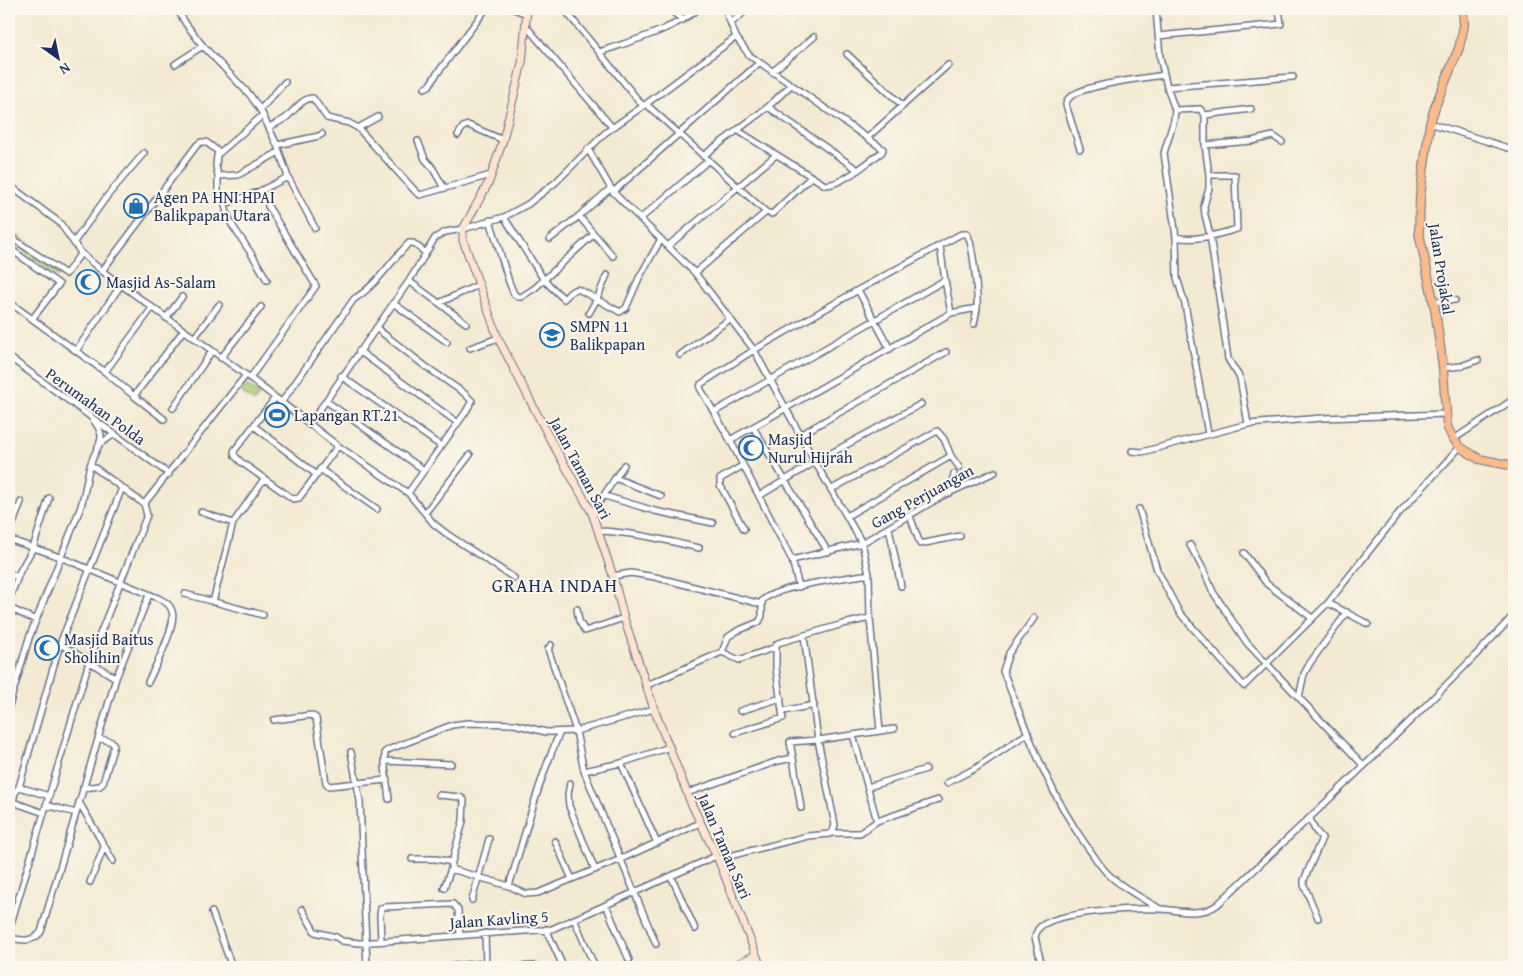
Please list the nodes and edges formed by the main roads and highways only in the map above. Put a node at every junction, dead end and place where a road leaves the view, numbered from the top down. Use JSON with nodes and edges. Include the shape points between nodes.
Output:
{"nodes":[{"id":1,"x":1463,"y":9,"type":"edge"},
{"id":2,"x":1514,"y":466,"type":"edge"}],
"edges":[{"from":1,"to":2,"type":"main road","name":"Jalan Projakal","via":[[1464,26],[1459,48],[1430,123],[1419,226],[1444,368],[1447,426],[1460,447],[1479,459]]}]}
